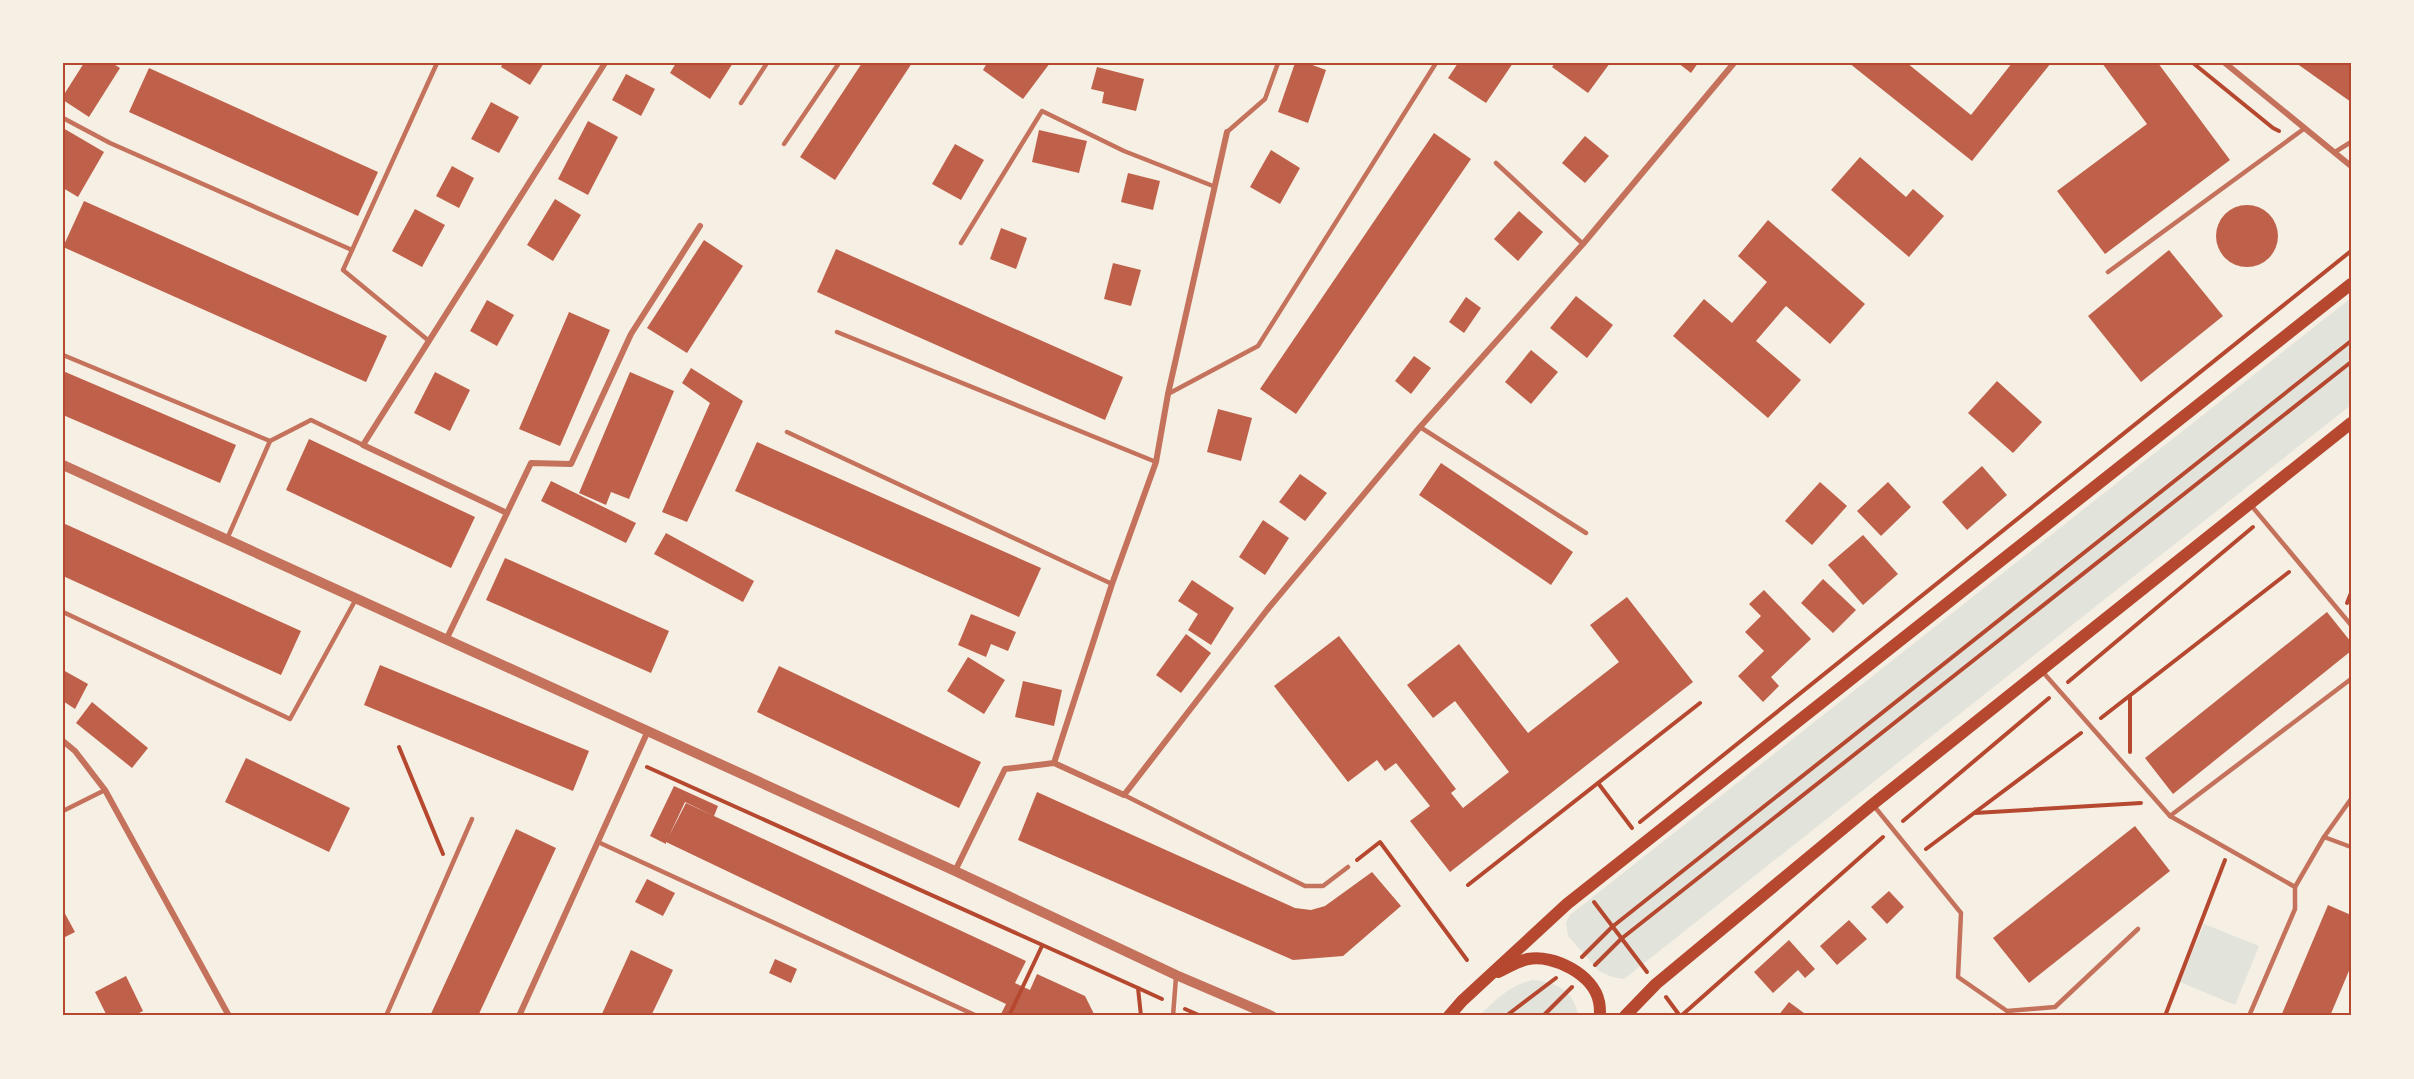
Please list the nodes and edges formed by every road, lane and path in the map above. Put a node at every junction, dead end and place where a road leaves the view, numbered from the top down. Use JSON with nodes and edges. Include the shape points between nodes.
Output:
{"nodes":[{"id":1,"x":437,"y":63,"type":"edge"},
{"id":2,"x":605,"y":63,"type":"edge"},
{"id":3,"x":767,"y":63,"type":"edge"},
{"id":4,"x":839,"y":63,"type":"edge"},
{"id":5,"x":1278,"y":63,"type":"edge"},
{"id":6,"x":1436,"y":63,"type":"edge"},
{"id":7,"x":1734,"y":63,"type":"edge"},
{"id":8,"x":2193,"y":63,"type":"edge"},
{"id":9,"x":2230,"y":64,"type":"edge"},
{"id":10,"x":741,"y":103,"type":"dead end"},
{"id":11,"x":63,"y":118,"type":"edge"},
{"id":12,"x":2305,"y":128,"type":"junction"},
{"id":13,"x":1227,"y":132,"type":"joint"},
{"id":14,"x":2294,"y":136,"type":"junction"},
{"id":15,"x":2351,"y":142,"type":"edge"},
{"id":16,"x":784,"y":144,"type":"dead end"},
{"id":17,"x":2335,"y":152,"type":"junction"},
{"id":18,"x":1496,"y":164,"type":"dead end"},
{"id":19,"x":2351,"y":166,"type":"edge"},
{"id":20,"x":1213,"y":186,"type":"junction"},
{"id":21,"x":700,"y":226,"type":"dead end"},
{"id":22,"x":961,"y":243,"type":"dead end"},
{"id":23,"x":1583,"y":244,"type":"junction"},
{"id":24,"x":352,"y":250,"type":"junction"},
{"id":25,"x":2351,"y":251,"type":"edge"},
{"id":26,"x":2108,"y":272,"type":"dead end"},
{"id":27,"x":2351,"y":284,"type":"edge"},
{"id":28,"x":837,"y":332,"type":"dead end"},
{"id":29,"x":429,"y":341,"type":"junction"},
{"id":30,"x":2351,"y":341,"type":"edge"},
{"id":31,"x":63,"y":355,"type":"edge"},
{"id":32,"x":2351,"y":362,"type":"edge"},
{"id":33,"x":1168,"y":394,"type":"junction"},
{"id":34,"x":2351,"y":423,"type":"edge"},
{"id":35,"x":1420,"y":427,"type":"junction"},
{"id":36,"x":787,"y":432,"type":"dead end"},
{"id":37,"x":270,"y":441,"type":"junction"},
{"id":38,"x":363,"y":445,"type":"junction"},
{"id":39,"x":1156,"y":462,"type":"junction"},
{"id":40,"x":63,"y":465,"type":"edge"},
{"id":41,"x":2250,"y":504,"type":"junction"},
{"id":42,"x":507,"y":513,"type":"junction"},
{"id":43,"x":2263,"y":519,"type":"junction"},
{"id":44,"x":1586,"y":533,"type":"dead end"},
{"id":45,"x":227,"y":539,"type":"junction"},
{"id":46,"x":2300,"y":563,"type":"junction"},
{"id":47,"x":1112,"y":584,"type":"junction"},
{"id":48,"x":356,"y":599,"type":"junction"},
{"id":49,"x":63,"y":612,"type":"edge"},
{"id":50,"x":2351,"y":625,"type":"edge"},
{"id":51,"x":446,"y":640,"type":"junction"},
{"id":52,"x":2041,"y":670,"type":"junction"},
{"id":53,"x":2351,"y":678,"type":"edge"},
{"id":54,"x":2057,"y":690,"type":"junction"},
{"id":55,"x":2130,"y":696,"type":"junction"},
{"id":56,"x":1700,"y":703,"type":"dead end"},
{"id":57,"x":2091,"y":726,"type":"junction"},
{"id":58,"x":646,"y":733,"type":"junction"},
{"id":59,"x":63,"y":741,"type":"edge"},
{"id":60,"x":399,"y":747,"type":"dead end"},
{"id":61,"x":634,"y":761,"type":"junction"},
{"id":62,"x":1054,"y":763,"type":"junction"},
{"id":63,"x":2131,"y":770,"type":"junction"},
{"id":64,"x":1598,"y":783,"type":"junction"},
{"id":65,"x":105,"y":790,"type":"junction"},
{"id":66,"x":1124,"y":795,"type":"junction"},
{"id":67,"x":2351,"y":799,"type":"edge"},
{"id":68,"x":2158,"y":802,"type":"junction"},
{"id":69,"x":1873,"y":804,"type":"junction"},
{"id":70,"x":63,"y":811,"type":"edge"},
{"id":71,"x":1974,"y":813,"type":"junction"},
{"id":72,"x":2170,"y":816,"type":"junction"},
{"id":73,"x":472,"y":819,"type":"dead end"},
{"id":74,"x":1632,"y":828,"type":"junction"},
{"id":75,"x":1893,"y":829,"type":"junction"},
{"id":76,"x":1623,"y":835,"type":"dead end"},
{"id":77,"x":2324,"y":837,"type":"junction"},
{"id":78,"x":598,"y":842,"type":"junction"},
{"id":79,"x":2351,"y":847,"type":"edge"},
{"id":80,"x":2229,"y":850,"type":"junction"},
{"id":81,"x":1915,"y":856,"type":"junction"},
{"id":82,"x":1348,"y":867,"type":"joint"},
{"id":83,"x":449,"y":871,"type":"junction"},
{"id":84,"x":955,"y":872,"type":"junction"},
{"id":85,"x":1468,"y":885,"type":"dead end"},
{"id":86,"x":2295,"y":887,"type":"junction"},
{"id":87,"x":1612,"y":927,"type":"dead end"},
{"id":88,"x":2138,"y":930,"type":"dead end"},
{"id":89,"x":1622,"y":939,"type":"dead end"},
{"id":90,"x":1042,"y":946,"type":"junction"},
{"id":91,"x":1467,"y":960,"type":"dead end"},
{"id":92,"x":1491,"y":974,"type":"junction"},
{"id":93,"x":1176,"y":975,"type":"junction"},
{"id":94,"x":229,"y":1016,"type":"edge"},
{"id":95,"x":386,"y":1016,"type":"edge"},
{"id":96,"x":519,"y":1016,"type":"edge"},
{"id":97,"x":977,"y":1016,"type":"edge"},
{"id":98,"x":1009,"y":1016,"type":"edge"},
{"id":99,"x":1141,"y":1016,"type":"edge"},
{"id":100,"x":1173,"y":1016,"type":"edge"},
{"id":101,"x":1272,"y":1016,"type":"edge"},
{"id":102,"x":1449,"y":1016,"type":"edge"},
{"id":103,"x":1600,"y":1016,"type":"edge"},
{"id":104,"x":1625,"y":1016,"type":"edge"},
{"id":105,"x":1681,"y":1016,"type":"edge"},
{"id":106,"x":2165,"y":1016,"type":"edge"},
{"id":107,"x":2249,"y":1016,"type":"edge"}],
"edges":[{"from":1,"to":24,"type":"lane"},
{"from":2,"to":29,"type":"street"},
{"from":3,"to":10,"type":"lane"},
{"from":4,"to":16,"type":"lane"},
{"from":5,"to":13,"type":"lane","via":[[1265,99]]},
{"from":6,"to":33,"type":"lane","via":[[1258,346]]},
{"from":7,"to":23,"type":"street"},
{"from":8,"to":14,"type":"path","via":[[2272,128]]},
{"from":9,"to":12,"type":"street"},
{"from":11,"to":24,"type":"lane","via":[[110,143]]},
{"from":12,"to":14,"type":"lane"},
{"from":12,"to":17,"type":"street"},
{"from":13,"to":20,"type":"street"},
{"from":14,"to":26,"type":"lane"},
{"from":15,"to":17,"type":"lane"},
{"from":17,"to":19,"type":"street"},
{"from":18,"to":23,"type":"lane"},
{"from":20,"to":22,"type":"lane","via":[[1124,151],[1042,111]]},
{"from":20,"to":33,"type":"street"},
{"from":21,"to":42,"type":"street","via":[[631,334],[571,464],[531,463]]},
{"from":23,"to":35,"type":"street"},
{"from":24,"to":29,"type":"lane","via":[[343,270]]},
{"from":25,"to":74,"type":"path"},
{"from":27,"to":92,"type":"main road","via":[[1576,897]]},
{"from":28,"to":39,"type":"lane"},
{"from":29,"to":38,"type":"street"},
{"from":30,"to":87,"type":"path"},
{"from":31,"to":37,"type":"lane"},
{"from":32,"to":89,"type":"path"},
{"from":33,"to":39,"type":"street"},
{"from":34,"to":41,"type":"main road"},
{"from":35,"to":44,"type":"lane"},
{"from":35,"to":66,"type":"street","via":[[1267,610]]},
{"from":36,"to":47,"type":"lane"},
{"from":37,"to":38,"type":"lane","via":[[311,420]]},
{"from":37,"to":45,"type":"lane"},
{"from":38,"to":42,"type":"street"},
{"from":39,"to":47,"type":"street"},
{"from":40,"to":45,"type":"street"},
{"from":41,"to":43,"type":"lane"},
{"from":41,"to":52,"type":"main road"},
{"from":42,"to":51,"type":"street"},
{"from":43,"to":46,"type":"lane"},
{"from":43,"to":54,"type":"path"},
{"from":45,"to":48,"type":"street"},
{"from":46,"to":50,"type":"lane"},
{"from":46,"to":55,"type":"path"},
{"from":47,"to":62,"type":"street"},
{"from":48,"to":49,"type":"lane","via":[[290,719]]},
{"from":48,"to":51,"type":"street"},
{"from":51,"to":58,"type":"street"},
{"from":52,"to":54,"type":"lane"},
{"from":52,"to":69,"type":"main road"},
{"from":53,"to":72,"type":"lane"},
{"from":54,"to":57,"type":"lane"},
{"from":54,"to":75,"type":"path"},
{"from":55,"to":57,"type":"path"},
{"from":55,"to":63,"type":"path"},
{"from":56,"to":64,"type":"path"},
{"from":57,"to":63,"type":"lane"},
{"from":57,"to":71,"type":"path"},
{"from":58,"to":61,"type":"street"},
{"from":58,"to":84,"type":"street"},
{"from":59,"to":65,"type":"street"},
{"from":60,"to":83,"type":"path"},
{"from":61,"to":78,"type":"street"},
{"from":61,"to":90,"type":"path"},
{"from":62,"to":66,"type":"street"},
{"from":62,"to":84,"type":"street","via":[[1005,769]]},
{"from":63,"to":68,"type":"lane"},
{"from":64,"to":74,"type":"path"},
{"from":64,"to":85,"type":"path"},
{"from":65,"to":70,"type":"lane"},
{"from":65,"to":94,"type":"street"},
{"from":66,"to":82,"type":"lane","via":[[1305,886],[1323,886]]},
{"from":67,"to":77,"type":"lane"},
{"from":68,"to":71,"type":"path"},
{"from":68,"to":72,"type":"lane"},
{"from":69,"to":75,"type":"lane"},
{"from":69,"to":104,"type":"main road","via":[[1656,984]]},
{"from":71,"to":81,"type":"path"},
{"from":72,"to":80,"type":"lane"},
{"from":73,"to":83,"type":"lane"},
{"from":74,"to":76,"type":"path"},
{"from":75,"to":81,"type":"lane"},
{"from":75,"to":105,"type":"path"},
{"from":77,"to":79,"type":"lane"},
{"from":77,"to":86,"type":"lane"},
{"from":78,"to":96,"type":"street"},
{"from":78,"to":97,"type":"lane"},
{"from":80,"to":86,"type":"lane"},
{"from":80,"to":106,"type":"path"},
{"from":81,"to":88,"type":"lane","via":[[1961,913],[1958,977],[2007,1011],[2055,1007]]},
{"from":82,"to":91,"type":"path","via":[[1380,842]]},
{"from":83,"to":95,"type":"lane"},
{"from":84,"to":93,"type":"street"},
{"from":86,"to":107,"type":"lane","via":[[2295,909]]},
{"from":90,"to":98,"type":"path"},
{"from":90,"to":99,"type":"path","via":[[1138,988]]},
{"from":92,"to":102,"type":"main road"},
{"from":92,"to":103,"type":"main road","via":[[1529,959],[1554,960],[1587,981],[1599,1000]]},
{"from":93,"to":100,"type":"lane"},
{"from":93,"to":101,"type":"street"}]}
